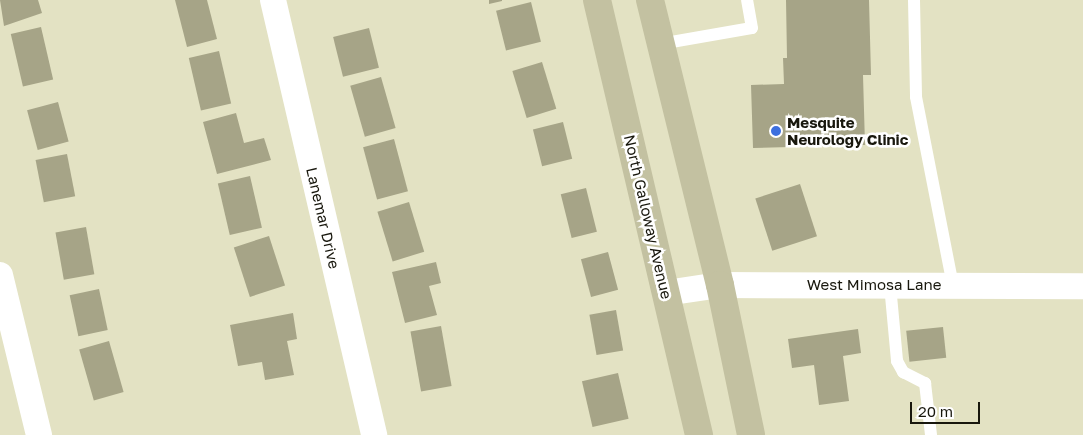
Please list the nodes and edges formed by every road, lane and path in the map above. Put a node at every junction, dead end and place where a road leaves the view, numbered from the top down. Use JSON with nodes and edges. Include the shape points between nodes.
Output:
{"nodes":[{"id":1,"x":273,"y":0,"type":"edge"},
{"id":2,"x":597,"y":0,"type":"edge"},
{"id":3,"x":650,"y":0,"type":"edge"},
{"id":4,"x":747,"y":0,"type":"edge"},
{"id":5,"x":914,"y":0,"type":"edge"},
{"id":6,"x":660,"y":44,"type":"junction"},
{"id":7,"x":0,"y":275,"type":"edge"},
{"id":8,"x":720,"y":285,"type":"junction"},
{"id":9,"x":890,"y":285,"type":"junction"},
{"id":10,"x":953,"y":286,"type":"junction"},
{"id":11,"x":1083,"y":286,"type":"edge"},
{"id":12,"x":666,"y":293,"type":"junction"},
{"id":13,"x":39,"y":435,"type":"edge"},
{"id":14,"x":374,"y":435,"type":"edge"},
{"id":15,"x":699,"y":435,"type":"edge"},
{"id":16,"x":751,"y":435,"type":"edge"},
{"id":17,"x":931,"y":435,"type":"edge"}],
"edges":[{"from":1,"to":14,"type":"street","name":"Lanemar Drive"},
{"from":2,"to":12,"type":"main road","name":"North Galloway Avenue"},
{"from":3,"to":6,"type":"main road"},
{"from":4,"to":6,"type":"lane","via":[[752,28]]},
{"from":5,"to":10,"type":"lane","via":[[916,97]]},
{"from":6,"to":8,"type":"main road"},
{"from":7,"to":13,"type":"street"},
{"from":8,"to":9,"type":"street","name":"West Mimosa Lane"},
{"from":8,"to":12,"type":"street","name":"West Mimosa Lane"},
{"from":8,"to":16,"type":"main road"},
{"from":9,"to":10,"type":"street","name":"West Mimosa Lane"},
{"from":9,"to":17,"type":"lane","via":[[897,361],[904,372],[925,383]]},
{"from":10,"to":11,"type":"street","name":"West Mimosa Lane"},
{"from":12,"to":15,"type":"main road","name":"North Galloway Avenue"}]}
